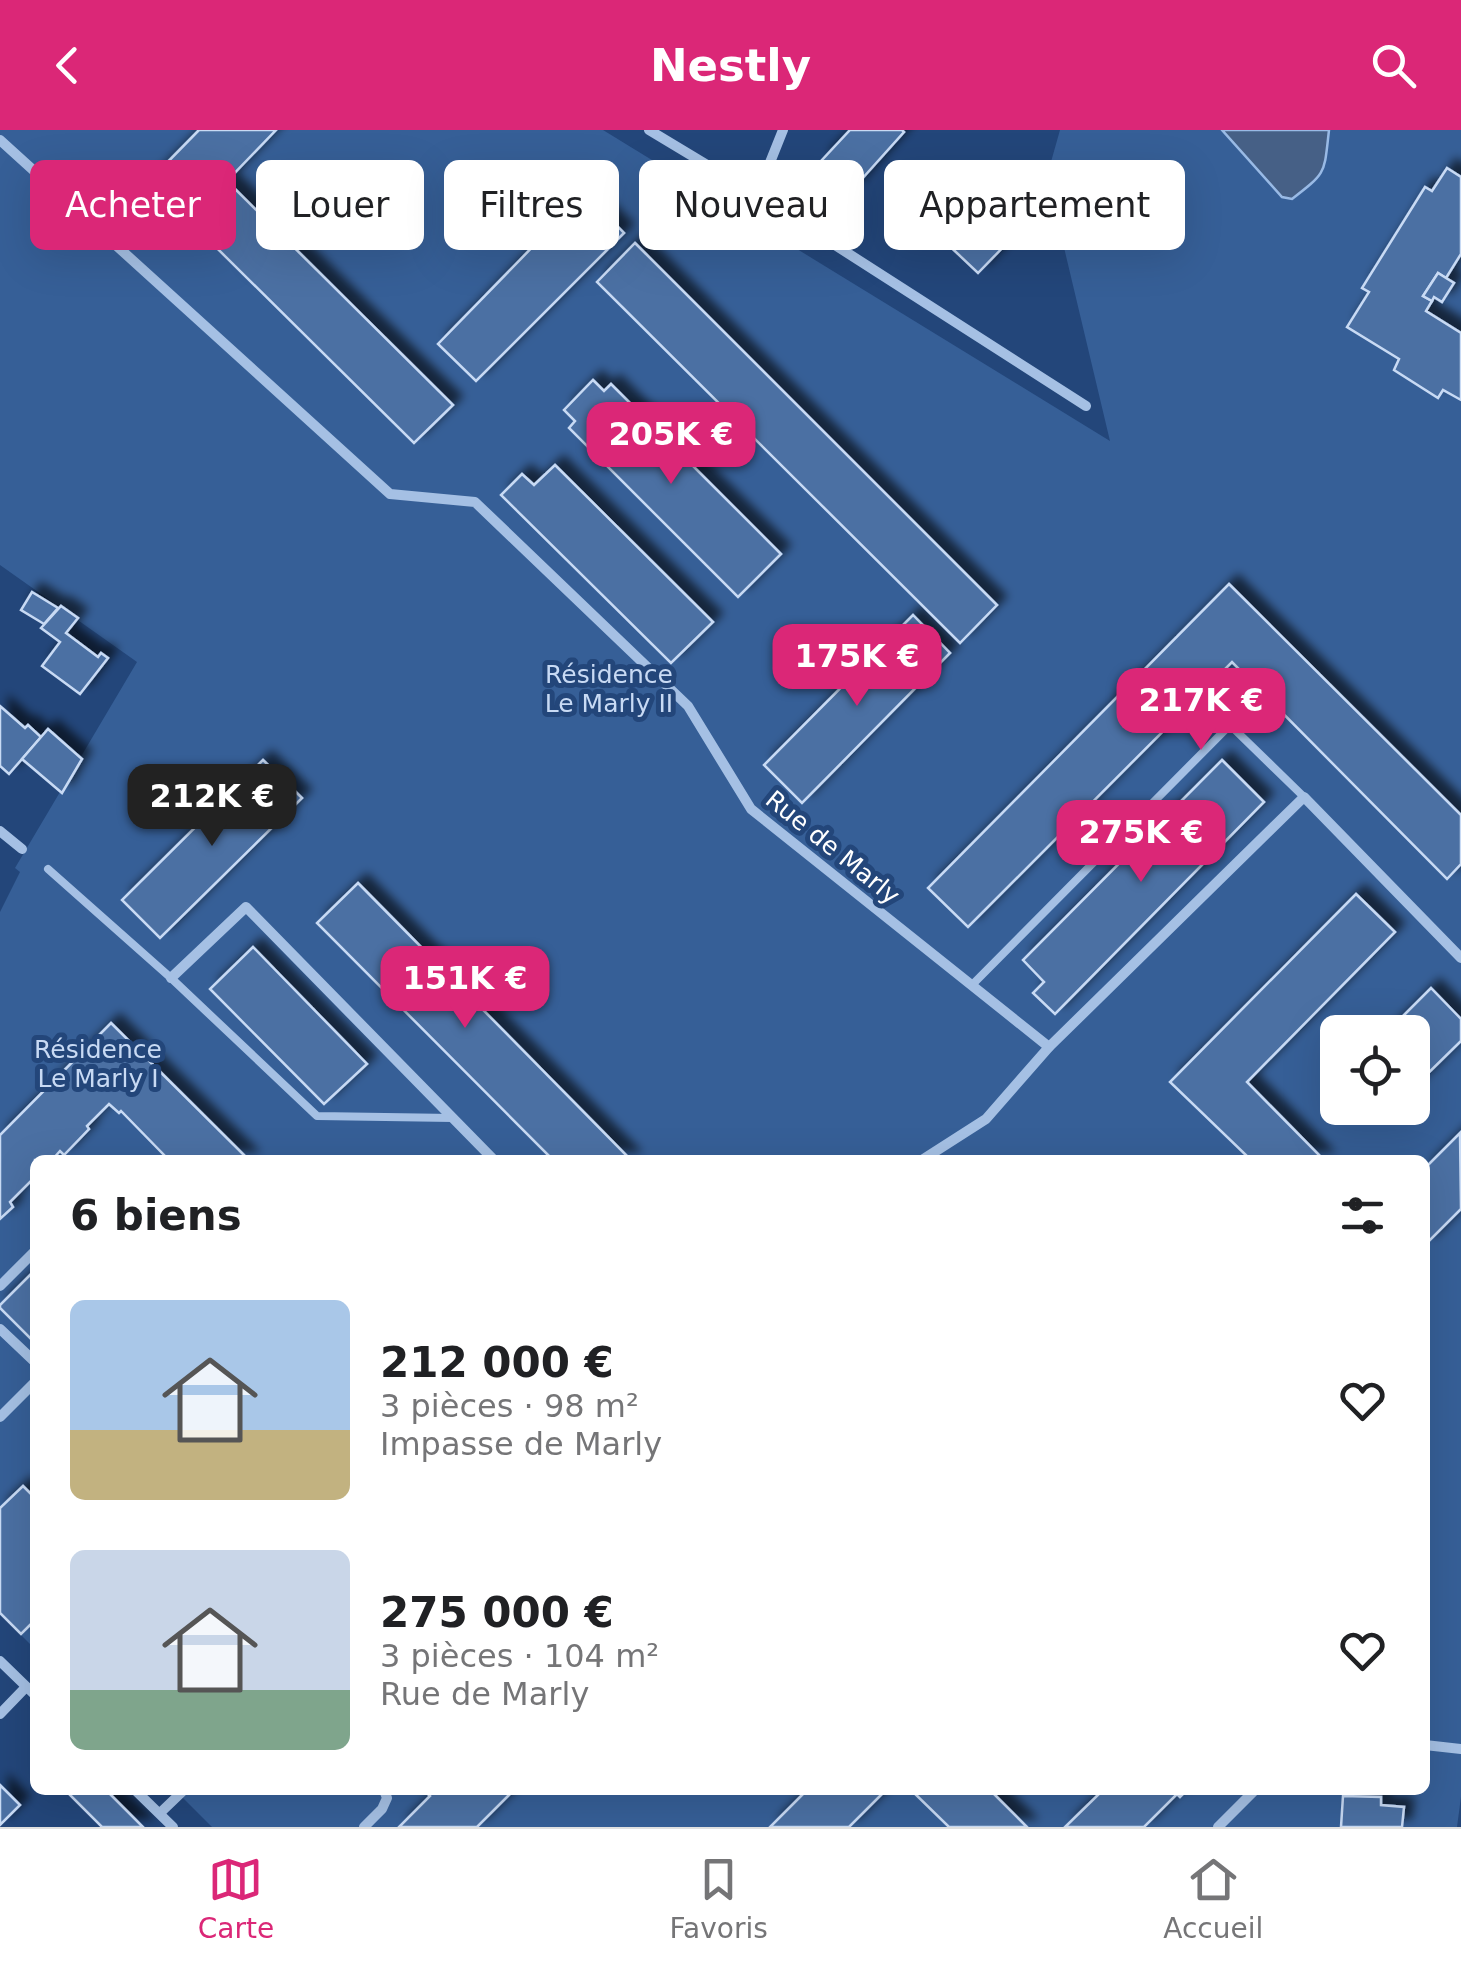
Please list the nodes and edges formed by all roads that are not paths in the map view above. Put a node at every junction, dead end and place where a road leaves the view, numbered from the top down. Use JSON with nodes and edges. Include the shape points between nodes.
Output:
{"nodes":[{"id":1,"x":649,"y":130,"type":"edge"},
{"id":2,"x":783,"y":130,"type":"edge"},
{"id":3,"x":0,"y":140,"type":"edge"},
{"id":4,"x":698,"y":160,"type":"edge"},
{"id":5,"x":771,"y":160,"type":"edge"},
{"id":6,"x":842,"y":250,"type":"edge"},
{"id":7,"x":1086,"y":406,"type":"dead end"},
{"id":8,"x":1304,"y":796,"type":"junction"},
{"id":9,"x":0,"y":831,"type":"edge"},
{"id":10,"x":22,"y":849,"type":"dead end"},
{"id":11,"x":48,"y":869,"type":"dead end"},
{"id":12,"x":1461,"y":958,"type":"edge"},
{"id":13,"x":171,"y":978,"type":"junction"},
{"id":14,"x":972,"y":985,"type":"junction"},
{"id":15,"x":1049,"y":1046,"type":"junction"},
{"id":16,"x":453,"y":1118,"type":"junction"},
{"id":17,"x":489,"y":1155,"type":"edge"},
{"id":18,"x":930,"y":1155,"type":"edge"},
{"id":19,"x":30,"y":1256,"type":"edge"},
{"id":20,"x":0,"y":1286,"type":"edge"},
{"id":21,"x":0,"y":1329,"type":"edge"},
{"id":22,"x":30,"y":1357,"type":"edge"},
{"id":23,"x":30,"y":1387,"type":"edge"},
{"id":24,"x":0,"y":1417,"type":"edge"},
{"id":25,"x":0,"y":1660,"type":"edge"},
{"id":26,"x":30,"y":1690,"type":"edge"},
{"id":27,"x":30,"y":1692,"type":"edge"},
{"id":28,"x":0,"y":1714,"type":"edge"},
{"id":29,"x":1430,"y":1746,"type":"edge"},
{"id":30,"x":1461,"y":1748,"type":"edge"},
{"id":31,"x":140,"y":1795,"type":"edge"},
{"id":32,"x":179,"y":1795,"type":"edge"},
{"id":33,"x":385,"y":1795,"type":"edge"},
{"id":34,"x":1250,"y":1795,"type":"edge"},
{"id":35,"x":160,"y":1814,"type":"junction"},
{"id":36,"x":174,"y":1827,"type":"edge"},
{"id":37,"x":364,"y":1827,"type":"edge"},
{"id":38,"x":1218,"y":1827,"type":"edge"}],
"edges":[{"from":1,"to":4,"type":"street"},
{"from":2,"to":5,"type":"street"},
{"from":3,"to":14,"type":"street","name":"Rue de Marly","via":[[390,494],[475,502],[688,706],[751,809]]},
{"from":6,"to":7,"type":"street"},
{"from":8,"to":12,"type":"street"},
{"from":8,"to":14,"type":"lane","via":[[1230,724]]},
{"from":8,"to":15,"type":"street"},
{"from":9,"to":10,"type":"street"},
{"from":11,"to":13,"type":"lane"},
{"from":13,"to":16,"type":"lane","via":[[317,1116]]},
{"from":13,"to":16,"type":"street","via":[[246,907]]},
{"from":14,"to":15,"type":"street","name":"Rue de Marly"},
{"from":15,"to":18,"type":"street","via":[[986,1119]]},
{"from":16,"to":17,"type":"street"},
{"from":19,"to":20,"type":"street"},
{"from":21,"to":22,"type":"street"},
{"from":23,"to":24,"type":"street"},
{"from":25,"to":26,"type":"street"},
{"from":27,"to":28,"type":"street"},
{"from":29,"to":30,"type":"street"},
{"from":31,"to":35,"type":"street"},
{"from":32,"to":35,"type":"street"},
{"from":33,"to":37,"type":"street","via":[[382,1809]]},
{"from":34,"to":38,"type":"street"},
{"from":35,"to":36,"type":"street"}]}
